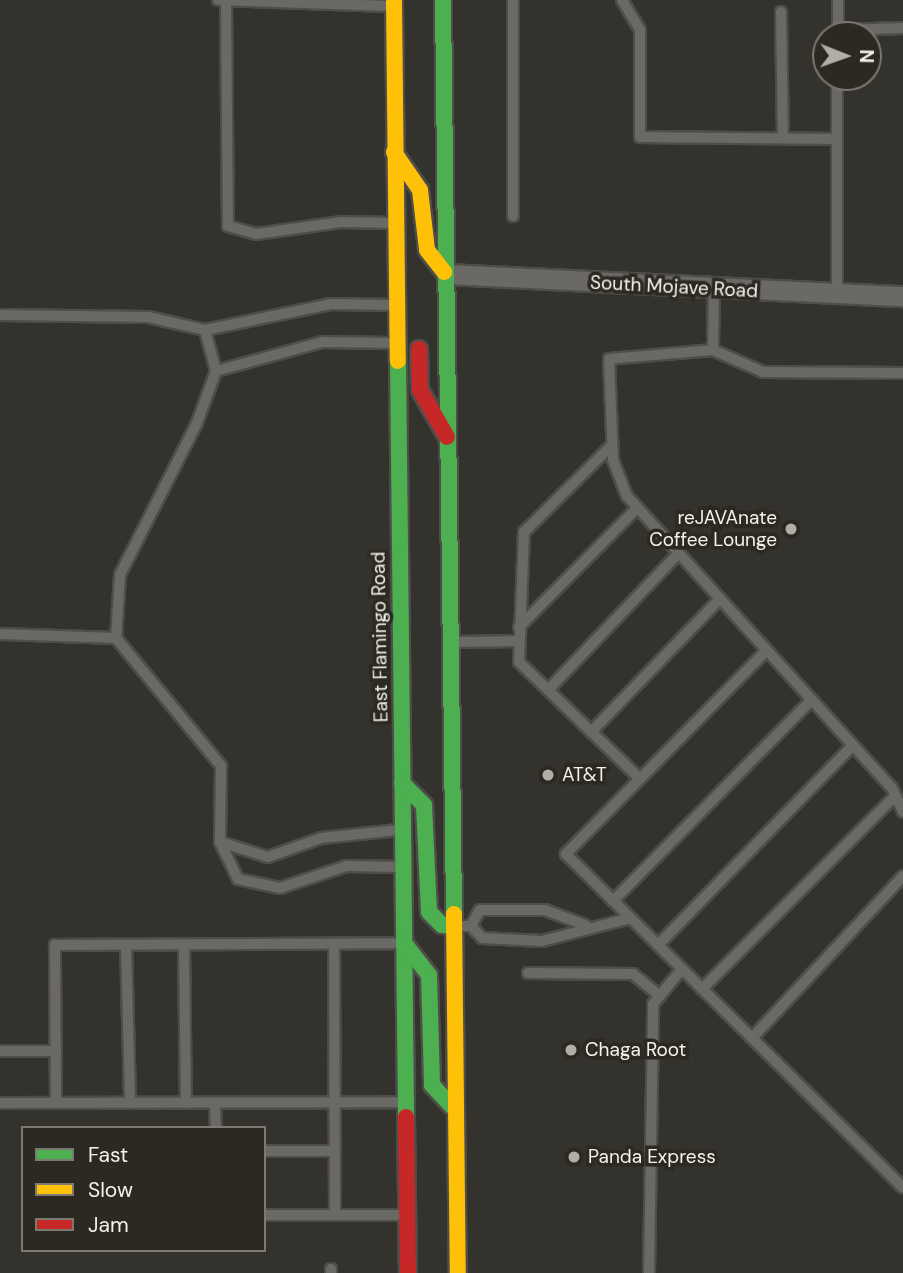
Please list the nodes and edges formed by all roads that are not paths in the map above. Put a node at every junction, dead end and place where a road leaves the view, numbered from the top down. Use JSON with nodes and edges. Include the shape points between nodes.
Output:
{"nodes":[{"id":1,"x":443,"y":0,"type":"edge"},
{"id":2,"x":513,"y":0,"type":"edge"},
{"id":3,"x":622,"y":0,"type":"edge"},
{"id":4,"x":838,"y":0,"type":"edge"},
{"id":5,"x":222,"y":1,"type":"edge"},
{"id":6,"x":394,"y":3,"type":"edge"},
{"id":7,"x":781,"y":12,"type":"dead end"},
{"id":8,"x":838,"y":21,"type":"edge"},
{"id":9,"x":903,"y":28,"type":"edge"},
{"id":10,"x":882,"y":29,"type":"edge"},
{"id":11,"x":837,"y":91,"type":"edge"},
{"id":12,"x":783,"y":138,"type":"junction"},
{"id":13,"x":837,"y":139,"type":"junction"},
{"id":14,"x":394,"y":152,"type":"junction"},
{"id":15,"x":513,"y":216,"type":"dead end"},
{"id":16,"x":394,"y":223,"type":"junction"},
{"id":17,"x":446,"y":274,"type":"junction"},
{"id":18,"x":714,"y":289,"type":"junction"},
{"id":19,"x":837,"y":295,"type":"junction"},
{"id":20,"x":903,"y":296,"type":"edge"},
{"id":21,"x":396,"y":304,"type":"junction"},
{"id":22,"x":0,"y":315,"type":"edge"},
{"id":23,"x":205,"y":330,"type":"junction"},
{"id":24,"x":397,"y":343,"type":"junction"},
{"id":25,"x":713,"y":350,"type":"junction"},
{"id":26,"x":216,"y":371,"type":"junction"},
{"id":27,"x":903,"y":373,"type":"edge"},
{"id":28,"x":448,"y":439,"type":"junction"},
{"id":29,"x":612,"y":445,"type":"junction"},
{"id":30,"x":636,"y":508,"type":"junction"},
{"id":31,"x":677,"y":555,"type":"junction"},
{"id":32,"x":718,"y":601,"type":"junction"},
{"id":33,"x":519,"y":627,"type":"junction"},
{"id":34,"x":0,"y":634,"type":"edge"},
{"id":35,"x":116,"y":638,"type":"junction"},
{"id":36,"x":518,"y":641,"type":"junction"},
{"id":37,"x":450,"y":642,"type":"junction"},
{"id":38,"x":765,"y":652,"type":"junction"},
{"id":39,"x":548,"y":690,"type":"junction"},
{"id":40,"x":810,"y":701,"type":"junction"},
{"id":41,"x":592,"y":732,"type":"junction"},
{"id":42,"x":852,"y":746,"type":"junction"},
{"id":43,"x":640,"y":779,"type":"junction"},
{"id":44,"x":402,"y":783,"type":"junction"},
{"id":45,"x":895,"y":796,"type":"junction"},
{"id":46,"x":903,"y":812,"type":"edge"},
{"id":47,"x":402,"y":830,"type":"junction"},
{"id":48,"x":220,"y":842,"type":"junction"},
{"id":49,"x":402,"y":867,"type":"junction"},
{"id":50,"x":903,"y":876,"type":"edge"},
{"id":51,"x":613,"y":901,"type":"junction"},
{"id":52,"x":631,"y":918,"type":"junction"},
{"id":53,"x":585,"y":925,"type":"junction"},
{"id":54,"x":454,"y":926,"type":"junction"},
{"id":55,"x":471,"y":926,"type":"junction"},
{"id":56,"x":404,"y":943,"type":"junction"},
{"id":57,"x":126,"y":945,"type":"junction"},
{"id":58,"x":184,"y":945,"type":"junction"},
{"id":59,"x":658,"y":945,"type":"junction"},
{"id":60,"x":334,"y":946,"type":"junction"},
{"id":61,"x":682,"y":969,"type":"junction"},
{"id":62,"x":528,"y":972,"type":"dead end"},
{"id":63,"x":702,"y":989,"type":"junction"},
{"id":64,"x":660,"y":996,"type":"junction"},
{"id":65,"x":752,"y":1038,"type":"junction"},
{"id":66,"x":0,"y":1051,"type":"edge"},
{"id":67,"x":56,"y":1051,"type":"junction"},
{"id":68,"x":333,"y":1102,"type":"junction"},
{"id":69,"x":407,"y":1102,"type":"junction"},
{"id":70,"x":0,"y":1103,"type":"edge"},
{"id":71,"x":56,"y":1103,"type":"junction"},
{"id":72,"x":130,"y":1103,"type":"junction"},
{"id":73,"x":186,"y":1103,"type":"junction"},
{"id":74,"x":215,"y":1103,"type":"junction"},
{"id":75,"x":456,"y":1111,"type":"junction"},
{"id":76,"x":216,"y":1126,"type":"edge"},
{"id":77,"x":266,"y":1151,"type":"edge"},
{"id":78,"x":333,"y":1151,"type":"junction"},
{"id":79,"x":903,"y":1188,"type":"edge"},
{"id":80,"x":335,"y":1214,"type":"junction"},
{"id":81,"x":266,"y":1215,"type":"edge"},
{"id":82,"x":407,"y":1215,"type":"junction"},
{"id":83,"x":408,"y":1273,"type":"edge"},
{"id":84,"x":458,"y":1273,"type":"edge"},
{"id":85,"x":649,"y":1273,"type":"edge"}],
"edges":[{"from":1,"to":17,"type":"main road"},
{"from":2,"to":15,"type":"lane"},
{"from":3,"to":12,"type":"lane","via":[[640,30],[640,137]]},
{"from":4,"to":8,"type":"lane"},
{"from":5,"to":6,"type":"lane"},
{"from":5,"to":16,"type":"lane","via":[[228,226],[256,234],[341,222]]},
{"from":6,"to":14,"type":"main road","name":"East Flamingo Road"},
{"from":7,"to":12,"type":"lane"},
{"from":9,"to":10,"type":"lane"},
{"from":11,"to":13,"type":"lane"},
{"from":12,"to":13,"type":"lane"},
{"from":13,"to":19,"type":"lane"},
{"from":14,"to":16,"type":"main road","name":"East Flamingo Road"},
{"from":14,"to":17,"type":"main road","via":[[420,190],[427,250]]},
{"from":16,"to":21,"type":"main road","name":"East Flamingo Road"},
{"from":17,"to":18,"type":"street","name":"South Mojave Road"},
{"from":17,"to":28,"type":"main road"},
{"from":18,"to":19,"type":"street","name":"South Mojave Road"},
{"from":18,"to":25,"type":"lane"},
{"from":19,"to":20,"type":"street","name":"South Mojave Road"},
{"from":21,"to":23,"type":"lane","via":[[330,304]]},
{"from":21,"to":24,"type":"main road","name":"East Flamingo Road"},
{"from":21,"to":28,"type":"main road","via":[[415,326],[420,390]]},
{"from":22,"to":23,"type":"lane","via":[[148,317]]},
{"from":23,"to":26,"type":"lane"},
{"from":24,"to":26,"type":"lane","via":[[322,342]]},
{"from":24,"to":44,"type":"main road","name":"East Flamingo Road"},
{"from":25,"to":27,"type":"lane","via":[[763,372]]},
{"from":25,"to":29,"type":"lane","via":[[609,359]]},
{"from":26,"to":35,"type":"lane","via":[[197,423],[120,575]]},
{"from":28,"to":37,"type":"main road"},
{"from":29,"to":30,"type":"lane"},
{"from":29,"to":33,"type":"lane","via":[[524,532]]},
{"from":30,"to":31,"type":"lane"},
{"from":30,"to":33,"type":"lane"},
{"from":31,"to":32,"type":"lane"},
{"from":31,"to":39,"type":"lane"},
{"from":32,"to":38,"type":"lane"},
{"from":32,"to":41,"type":"lane"},
{"from":33,"to":36,"type":"lane"},
{"from":34,"to":35,"type":"lane"},
{"from":35,"to":48,"type":"lane","via":[[221,766]]},
{"from":36,"to":37,"type":"lane"},
{"from":36,"to":39,"type":"lane","via":[[519,662]]},
{"from":37,"to":54,"type":"main road"},
{"from":38,"to":40,"type":"lane"},
{"from":38,"to":43,"type":"lane"},
{"from":39,"to":41,"type":"lane"},
{"from":40,"to":42,"type":"lane"},
{"from":40,"to":51,"type":"lane"},
{"from":41,"to":43,"type":"lane"},
{"from":42,"to":45,"type":"lane"},
{"from":42,"to":59,"type":"lane"},
{"from":43,"to":51,"type":"lane","via":[[566,854]]},
{"from":44,"to":47,"type":"main road","name":"East Flamingo Road"},
{"from":44,"to":54,"type":"main road","via":[[424,805],[429,912],[442,925]]},
{"from":45,"to":46,"type":"lane"},
{"from":45,"to":63,"type":"lane"},
{"from":47,"to":48,"type":"lane","via":[[355,831],[268,857]]},
{"from":47,"to":49,"type":"main road","name":"East Flamingo Road"},
{"from":48,"to":49,"type":"lane","via":[[238,879],[256,887],[280,888],[346,866]]},
{"from":49,"to":56,"type":"main road","name":"East Flamingo Road"},
{"from":50,"to":65,"type":"lane"},
{"from":51,"to":52,"type":"lane"},
{"from":52,"to":53,"type":"lane"},
{"from":52,"to":59,"type":"lane"},
{"from":53,"to":55,"type":"lane","via":[[542,940],[482,938]]},
{"from":53,"to":55,"type":"lane","via":[[545,910],[480,910]]},
{"from":54,"to":55,"type":"lane"},
{"from":54,"to":75,"type":"main road"},
{"from":56,"to":60,"type":"lane"},
{"from":56,"to":69,"type":"main road","name":"East Flamingo Road"},
{"from":56,"to":75,"type":"main road","via":[[429,975],[432,1085]]},
{"from":57,"to":58,"type":"lane"},
{"from":57,"to":67,"type":"lane","via":[[55,945]]},
{"from":57,"to":72,"type":"lane"},
{"from":58,"to":60,"type":"lane"},
{"from":58,"to":73,"type":"lane"},
{"from":59,"to":61,"type":"lane"},
{"from":60,"to":68,"type":"lane"},
{"from":61,"to":63,"type":"lane"},
{"from":61,"to":64,"type":"lane"},
{"from":62,"to":64,"type":"lane","via":[[633,974]]},
{"from":63,"to":65,"type":"lane"},
{"from":64,"to":85,"type":"lane","via":[[653,1004]]},
{"from":65,"to":79,"type":"lane"},
{"from":66,"to":67,"type":"lane"},
{"from":67,"to":71,"type":"lane"},
{"from":68,"to":69,"type":"lane"},
{"from":68,"to":74,"type":"lane"},
{"from":68,"to":78,"type":"lane"},
{"from":69,"to":82,"type":"main road","name":"East Flamingo Road"},
{"from":70,"to":71,"type":"lane"},
{"from":71,"to":72,"type":"lane"},
{"from":72,"to":73,"type":"lane"},
{"from":73,"to":74,"type":"lane"},
{"from":74,"to":76,"type":"lane"},
{"from":75,"to":84,"type":"main road"},
{"from":77,"to":78,"type":"lane"},
{"from":78,"to":80,"type":"lane"},
{"from":80,"to":81,"type":"lane"},
{"from":80,"to":82,"type":"lane"},
{"from":82,"to":83,"type":"main road","name":"East Flamingo Road"}]}
